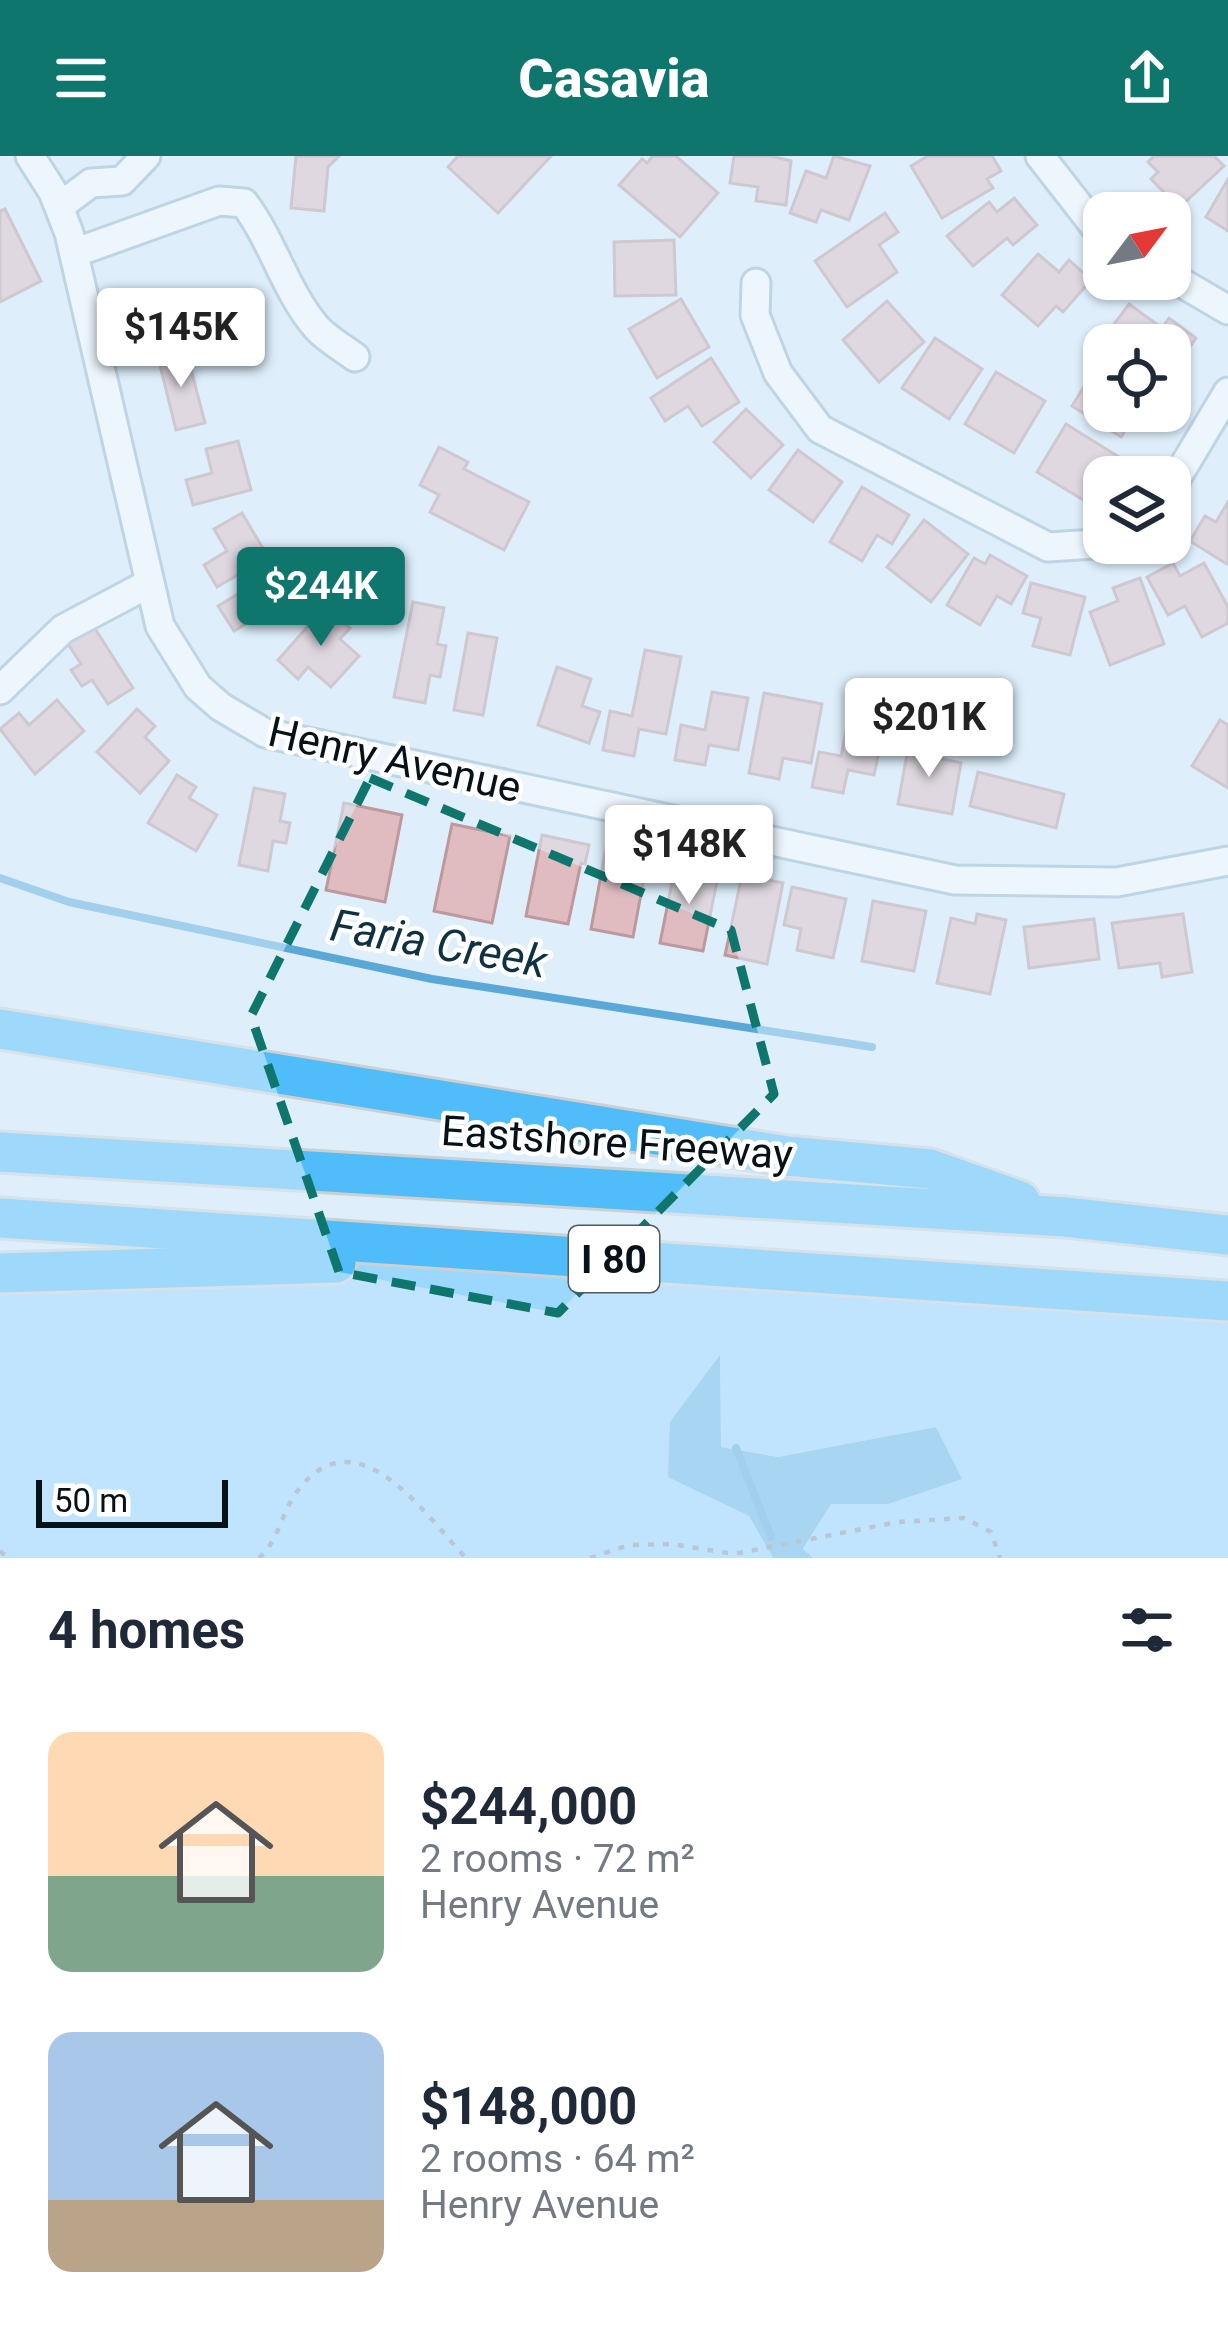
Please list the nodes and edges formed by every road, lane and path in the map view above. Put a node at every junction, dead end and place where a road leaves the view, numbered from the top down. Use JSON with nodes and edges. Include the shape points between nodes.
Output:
{"nodes":[{"id":1,"x":30,"y":156,"type":"edge"},
{"id":2,"x":146,"y":156,"type":"edge"},
{"id":3,"x":1040,"y":156,"type":"edge"},
{"id":4,"x":60,"y":206,"type":"junction"},
{"id":5,"x":1083,"y":211,"type":"edge"},
{"id":6,"x":74,"y":253,"type":"junction"},
{"id":7,"x":756,"y":284,"type":"dead end"},
{"id":8,"x":1191,"y":288,"type":"edge"},
{"id":9,"x":1228,"y":310,"type":"edge"},
{"id":10,"x":355,"y":357,"type":"dead end"},
{"id":11,"x":1228,"y":392,"type":"edge"},
{"id":12,"x":1190,"y":456,"type":"edge"},
{"id":13,"x":1083,"y":545,"type":"edge"},
{"id":14,"x":148,"y":584,"type":"junction"},
{"id":15,"x":0,"y":690,"type":"edge"},
{"id":16,"x":1228,"y":861,"type":"edge"},
{"id":17,"x":0,"y":1029,"type":"edge"},
{"id":18,"x":0,"y":1152,"type":"edge"},
{"id":19,"x":1065,"y":1217,"type":"junction"},
{"id":20,"x":0,"y":1218,"type":"edge"},
{"id":21,"x":1228,"y":1235,"type":"edge"},
{"id":22,"x":596,"y":1258,"type":"junction"},
{"id":23,"x":0,"y":1273,"type":"edge"},
{"id":24,"x":1228,"y":1301,"type":"edge"},
{"id":25,"x":0,"y":1551,"type":"edge"},
{"id":26,"x":8,"y":1558,"type":"edge"},
{"id":27,"x":259,"y":1558,"type":"edge"},
{"id":28,"x":466,"y":1558,"type":"edge"},
{"id":29,"x":590,"y":1558,"type":"edge"},
{"id":30,"x":1000,"y":1558,"type":"edge"}],
"edges":[{"from":1,"to":4,"type":"street","name":"Henry Avenue"},
{"from":2,"to":4,"type":"street","via":[[122,181],[91,183]]},
{"from":3,"to":5,"type":"street"},
{"from":4,"to":6,"type":"street","name":"Henry Avenue"},
{"from":6,"to":10,"type":"street","via":[[219,201],[244,203],[318,330]]},
{"from":6,"to":14,"type":"street","name":"Henry Avenue"},
{"from":7,"to":13,"type":"street","via":[[755,315],[778,373],[820,429],[1048,547]]},
{"from":8,"to":9,"type":"street"},
{"from":11,"to":12,"type":"street"},
{"from":14,"to":15,"type":"street","via":[[63,629]]},
{"from":14,"to":16,"type":"street","name":"Henry Avenue","via":[[160,626],[198,687],[265,733],[303,743],[955,880],[1117,882]]},
{"from":17,"to":19,"type":"highway","via":[[787,1156],[930,1168]]},
{"from":18,"to":19,"type":"highway","name":"Eastshore Freeway","number":"I 80"},
{"from":19,"to":21,"type":"highway","name":"Eastshore Freeway","number":"I 80"},
{"from":20,"to":22,"type":"highway","number":"I 80"},
{"from":22,"to":23,"type":"highway"},
{"from":22,"to":24,"type":"highway","number":"I 80"},
{"from":25,"to":26,"type":"path"},
{"from":27,"to":28,"type":"path","via":[[297,1492],[319,1470],[353,1461],[391,1477]]},
{"from":29,"to":30,"type":"path","via":[[629,1545],[734,1554],[898,1522],[964,1518],[991,1532]]}]}
